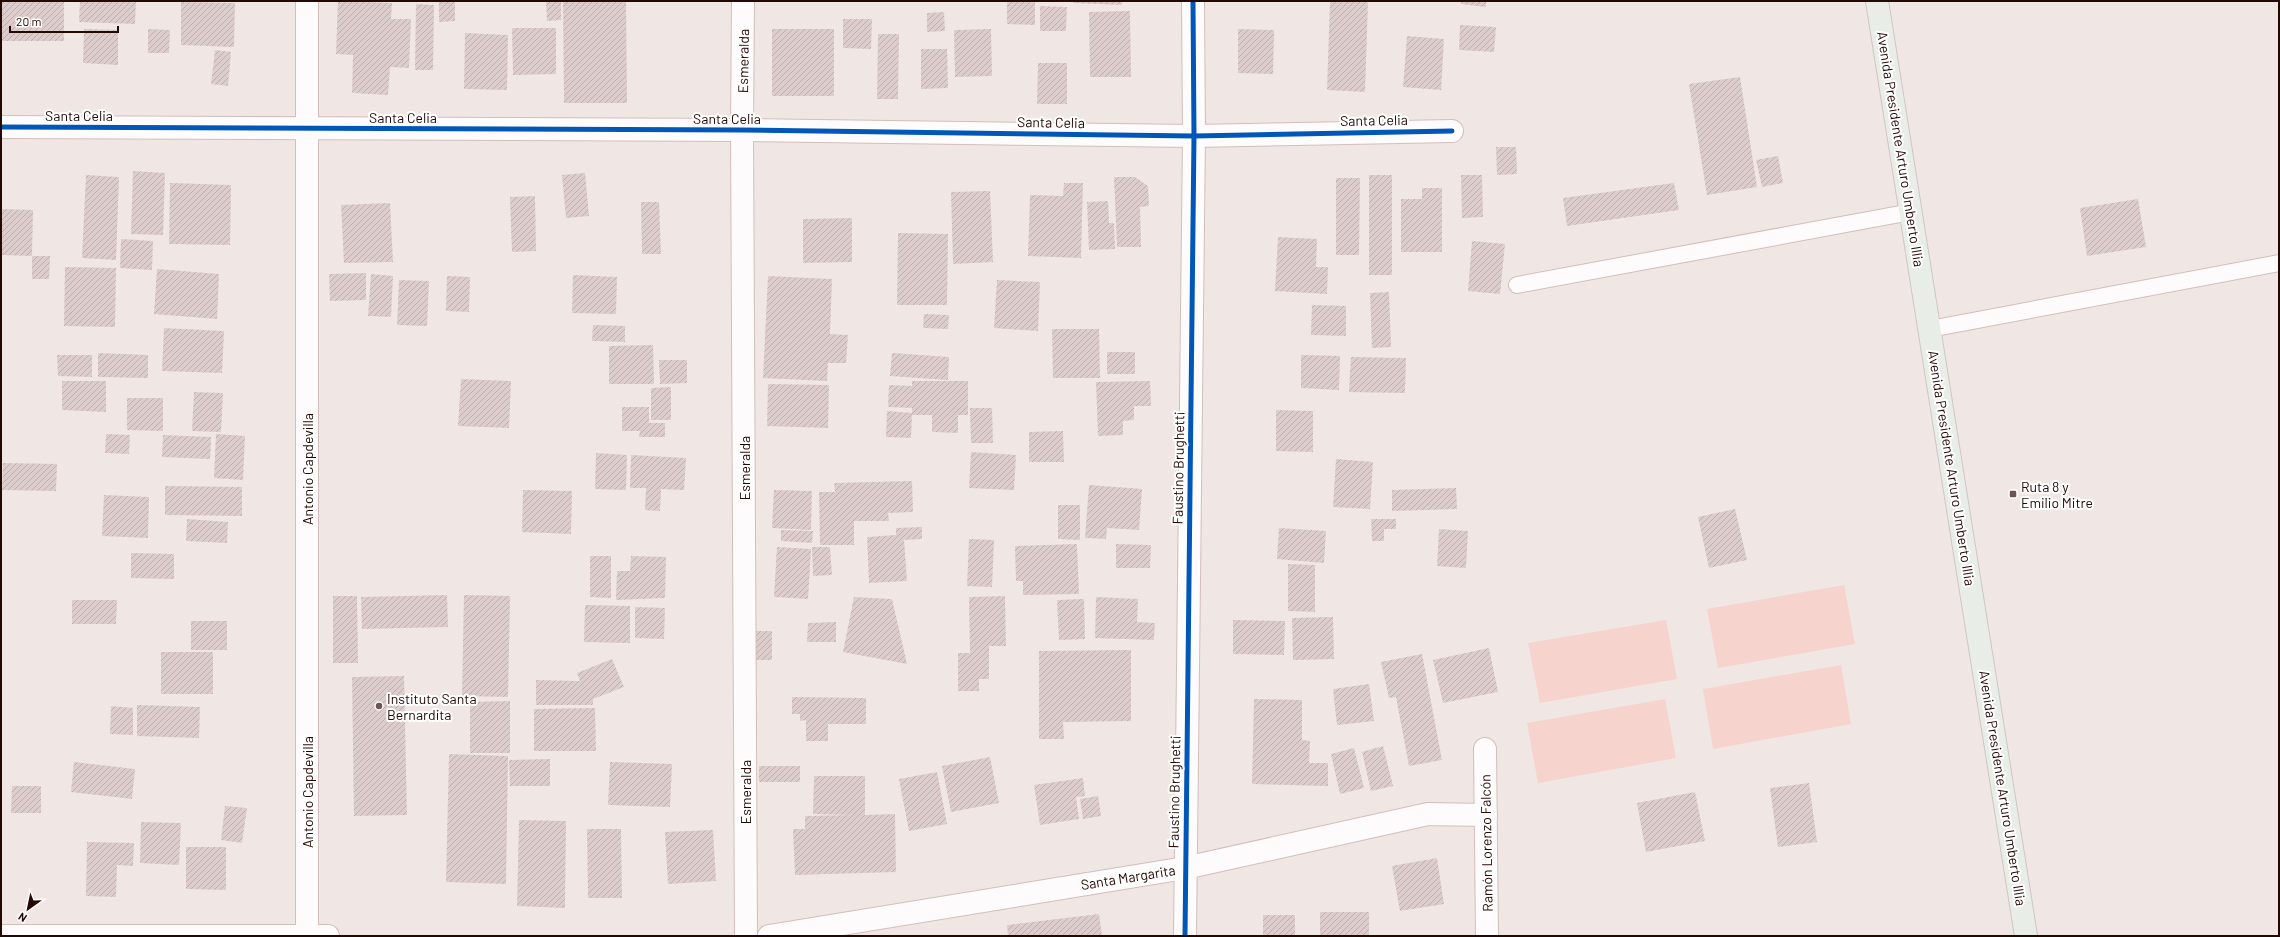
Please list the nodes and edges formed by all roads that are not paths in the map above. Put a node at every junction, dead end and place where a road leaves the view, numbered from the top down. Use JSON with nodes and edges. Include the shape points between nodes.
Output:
{"nodes":[{"id":1,"x":307,"y":1,"type":"edge"},
{"id":2,"x":743,"y":1,"type":"edge"},
{"id":3,"x":1193,"y":1,"type":"edge"},
{"id":4,"x":1877,"y":1,"type":"edge"},
{"id":5,"x":1,"y":127,"type":"edge"},
{"id":6,"x":307,"y":128,"type":"junction"},
{"id":7,"x":742,"y":130,"type":"junction"},
{"id":8,"x":1452,"y":131,"type":"dead end"},
{"id":9,"x":1194,"y":136,"type":"junction"},
{"id":10,"x":1911,"y":212,"type":"junction"},
{"id":11,"x":2279,"y":263,"type":"edge"},
{"id":12,"x":1517,"y":285,"type":"dead end"},
{"id":13,"x":1930,"y":329,"type":"junction"},
{"id":14,"x":1485,"y":749,"type":"dead end"},
{"id":15,"x":1486,"y":815,"type":"junction"},
{"id":16,"x":1185,"y":868,"type":"junction"},
{"id":17,"x":1,"y":936,"type":"edge"},
{"id":18,"x":307,"y":936,"type":"edge"},
{"id":19,"x":328,"y":936,"type":"edge"},
{"id":20,"x":746,"y":936,"type":"edge"},
{"id":21,"x":769,"y":936,"type":"edge"},
{"id":22,"x":1185,"y":936,"type":"edge"},
{"id":23,"x":1487,"y":936,"type":"edge"},
{"id":24,"x":2026,"y":936,"type":"edge"}],
"edges":[{"from":1,"to":6,"type":"street","name":"Antonio Capdevilla"},
{"from":2,"to":7,"type":"street","name":"Esmeralda"},
{"from":3,"to":9,"type":"street","name":"Faustino Brughetti"},
{"from":4,"to":10,"type":"main road","name":"Avenida Presidente Arturo Umberto Illia"},
{"from":5,"to":6,"type":"street","name":"Santa Celia"},
{"from":6,"to":7,"type":"street","name":"Santa Celia"},
{"from":6,"to":18,"type":"street","name":"Antonio Capdevilla"},
{"from":7,"to":9,"type":"street","name":"Santa Celia"},
{"from":7,"to":20,"type":"street","name":"Esmeralda"},
{"from":8,"to":9,"type":"street","name":"Santa Celia"},
{"from":9,"to":16,"type":"street","name":"Faustino Brughetti"},
{"from":10,"to":12,"type":"lane"},
{"from":10,"to":13,"type":"main road","name":"Avenida Presidente Arturo Umberto Illia"},
{"from":11,"to":13,"type":"lane"},
{"from":13,"to":24,"type":"main road","name":"Avenida Presidente Arturo Umberto Illia"},
{"from":14,"to":15,"type":"street","name":"Ramón Lorenzo Falcón"},
{"from":15,"to":16,"type":"street","name":"Santa Margarita","via":[[1428,814]]},
{"from":15,"to":23,"type":"street","name":"Ramón Lorenzo Falcón"},
{"from":16,"to":21,"type":"street","name":"Santa Margarita"},
{"from":16,"to":22,"type":"street","name":"Faustino Brughetti"},
{"from":17,"to":18,"type":"street"},
{"from":18,"to":19,"type":"street"}]}
